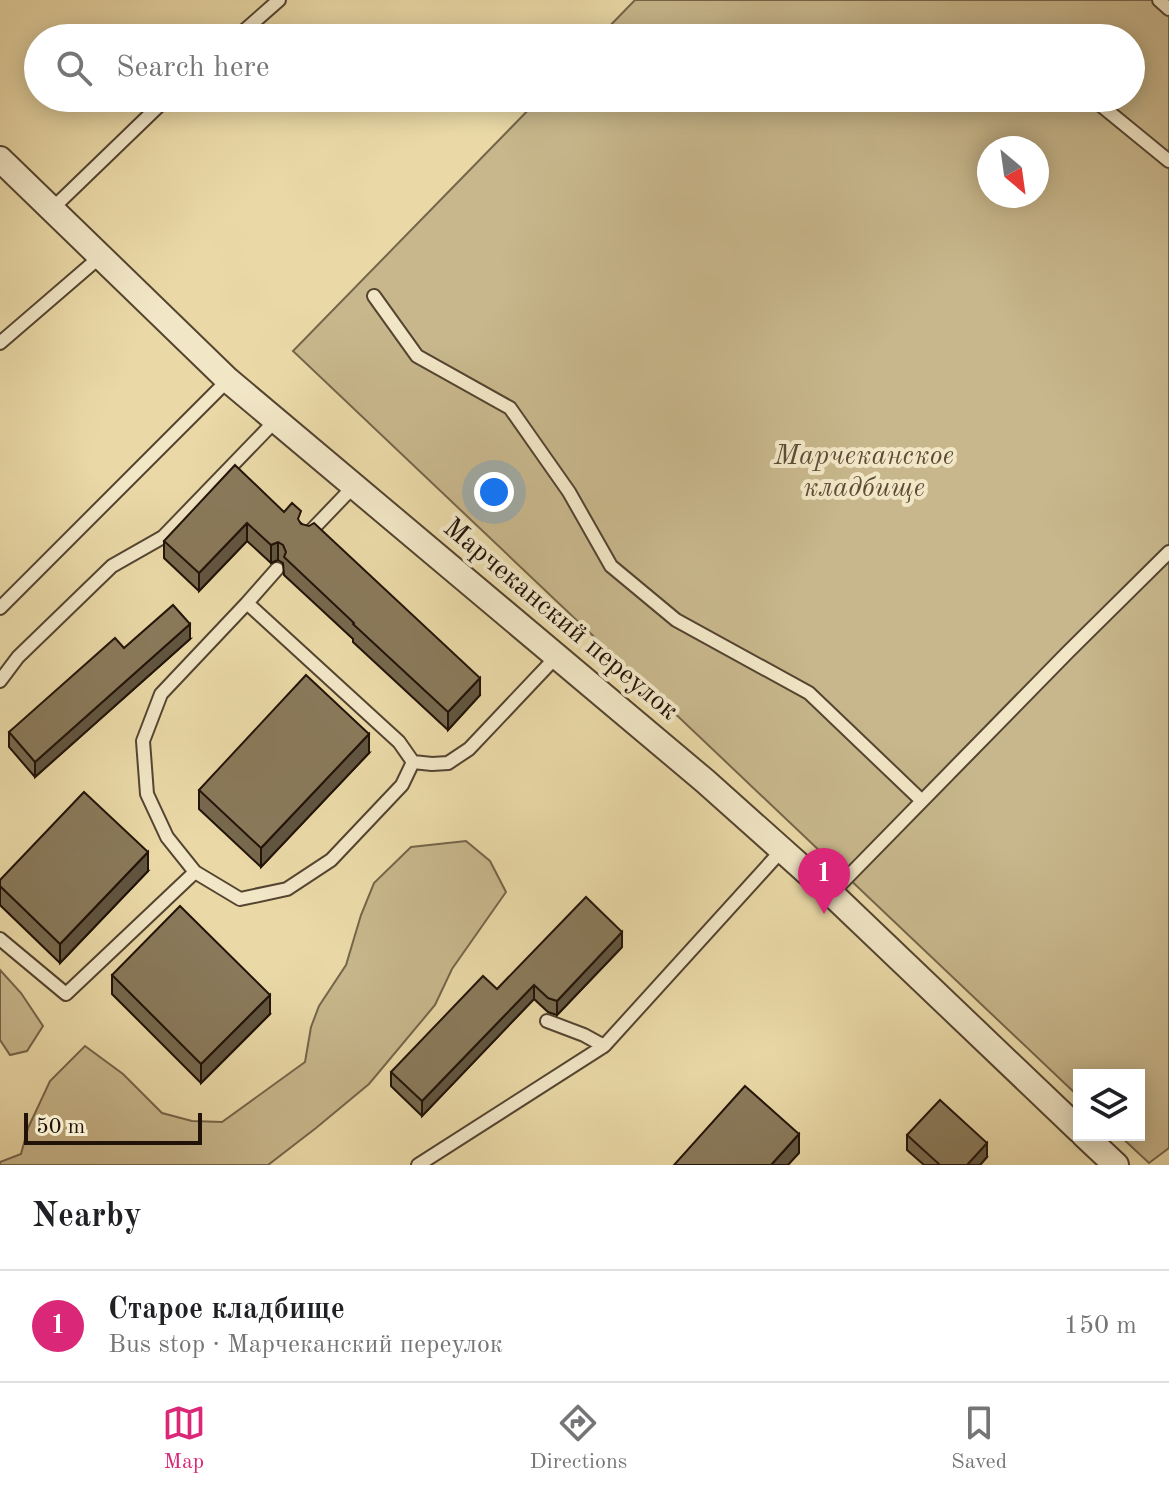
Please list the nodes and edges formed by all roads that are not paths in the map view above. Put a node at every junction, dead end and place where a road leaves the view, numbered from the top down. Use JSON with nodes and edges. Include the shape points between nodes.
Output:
{"nodes":[{"id":1,"x":279,"y":0,"type":"edge"},
{"id":2,"x":1159,"y":0,"type":"edge"},
{"id":3,"x":1169,"y":9,"type":"edge"},
{"id":4,"x":252,"y":24,"type":"edge"},
{"id":5,"x":152,"y":112,"type":"edge"},
{"id":6,"x":1109,"y":112,"type":"edge"},
{"id":7,"x":0,"y":159,"type":"edge"},
{"id":8,"x":1169,"y":161,"type":"edge"},
{"id":9,"x":52,"y":209,"type":"junction"},
{"id":10,"x":101,"y":256,"type":"junction"},
{"id":11,"x":374,"y":296,"type":"dead end"},
{"id":12,"x":0,"y":343,"type":"edge"},
{"id":13,"x":228,"y":380,"type":"junction"},
{"id":14,"x":276,"y":420,"type":"junction"},
{"id":15,"x":354,"y":486,"type":"junction"},
{"id":16,"x":307,"y":535,"type":"edge"},
{"id":17,"x":1169,"y":552,"type":"edge"},
{"id":18,"x":277,"y":569,"type":"dead end"},
{"id":19,"x":247,"y":603,"type":"junction"},
{"id":20,"x":0,"y":608,"type":"edge"},
{"id":21,"x":557,"y":656,"type":"junction"},
{"id":22,"x":0,"y":681,"type":"edge"},
{"id":23,"x":413,"y":762,"type":"junction"},
{"id":24,"x":922,"y":801,"type":"junction"},
{"id":25,"x":782,"y":850,"type":"junction"},
{"id":26,"x":195,"y":872,"type":"junction"},
{"id":27,"x":831,"y":894,"type":"junction"},
{"id":28,"x":0,"y":939,"type":"edge"},
{"id":29,"x":547,"y":1021,"type":"dead end"},
{"id":30,"x":604,"y":1046,"type":"junction"},
{"id":31,"x":1073,"y":1124,"type":"edge"},
{"id":32,"x":1090,"y":1141,"type":"edge"},
{"id":33,"x":418,"y":1165,"type":"edge"},
{"id":34,"x":1116,"y":1165,"type":"edge"}],
"edges":[{"from":1,"to":4,"type":"lane"},
{"from":2,"to":3,"type":"lane"},
{"from":5,"to":9,"type":"lane"},
{"from":6,"to":8,"type":"lane"},
{"from":7,"to":9,"type":"street","name":"Марчеканский переулок"},
{"from":9,"to":10,"type":"street","name":"Марчеканский переулок"},
{"from":10,"to":12,"type":"lane"},
{"from":10,"to":13,"type":"street","name":"Марчеканский переулок"},
{"from":11,"to":24,"type":"lane","via":[[417,356],[510,408],[569,492],[611,566],[676,620],[809,693]]},
{"from":13,"to":14,"type":"street","name":"Марчеканский переулок"},
{"from":13,"to":20,"type":"lane"},
{"from":14,"to":15,"type":"street","name":"Марчеканский переулок"},
{"from":14,"to":22,"type":"lane","via":[[163,537],[112,566]]},
{"from":15,"to":16,"type":"lane"},
{"from":15,"to":21,"type":"street","name":"Марчеканский переулок"},
{"from":17,"to":24,"type":"lane"},
{"from":18,"to":19,"type":"lane"},
{"from":19,"to":23,"type":"lane","via":[[399,742]]},
{"from":19,"to":26,"type":"lane","via":[[161,694],[143,741],[147,794],[167,837]]},
{"from":21,"to":23,"type":"lane","via":[[469,749],[448,763]]},
{"from":21,"to":25,"type":"street","name":"Марчеканский переулок"},
{"from":23,"to":26,"type":"lane","via":[[402,785],[331,860],[287,889],[240,899]]},
{"from":24,"to":27,"type":"lane"},
{"from":25,"to":27,"type":"street","name":"Марчеканский переулок"},
{"from":25,"to":30,"type":"lane"},
{"from":26,"to":28,"type":"lane","via":[[66,994]]},
{"from":27,"to":31,"type":"street","name":"Марчеканский переулок"},
{"from":29,"to":30,"type":"lane"},
{"from":30,"to":33,"type":"lane"},
{"from":32,"to":34,"type":"street"}]}
